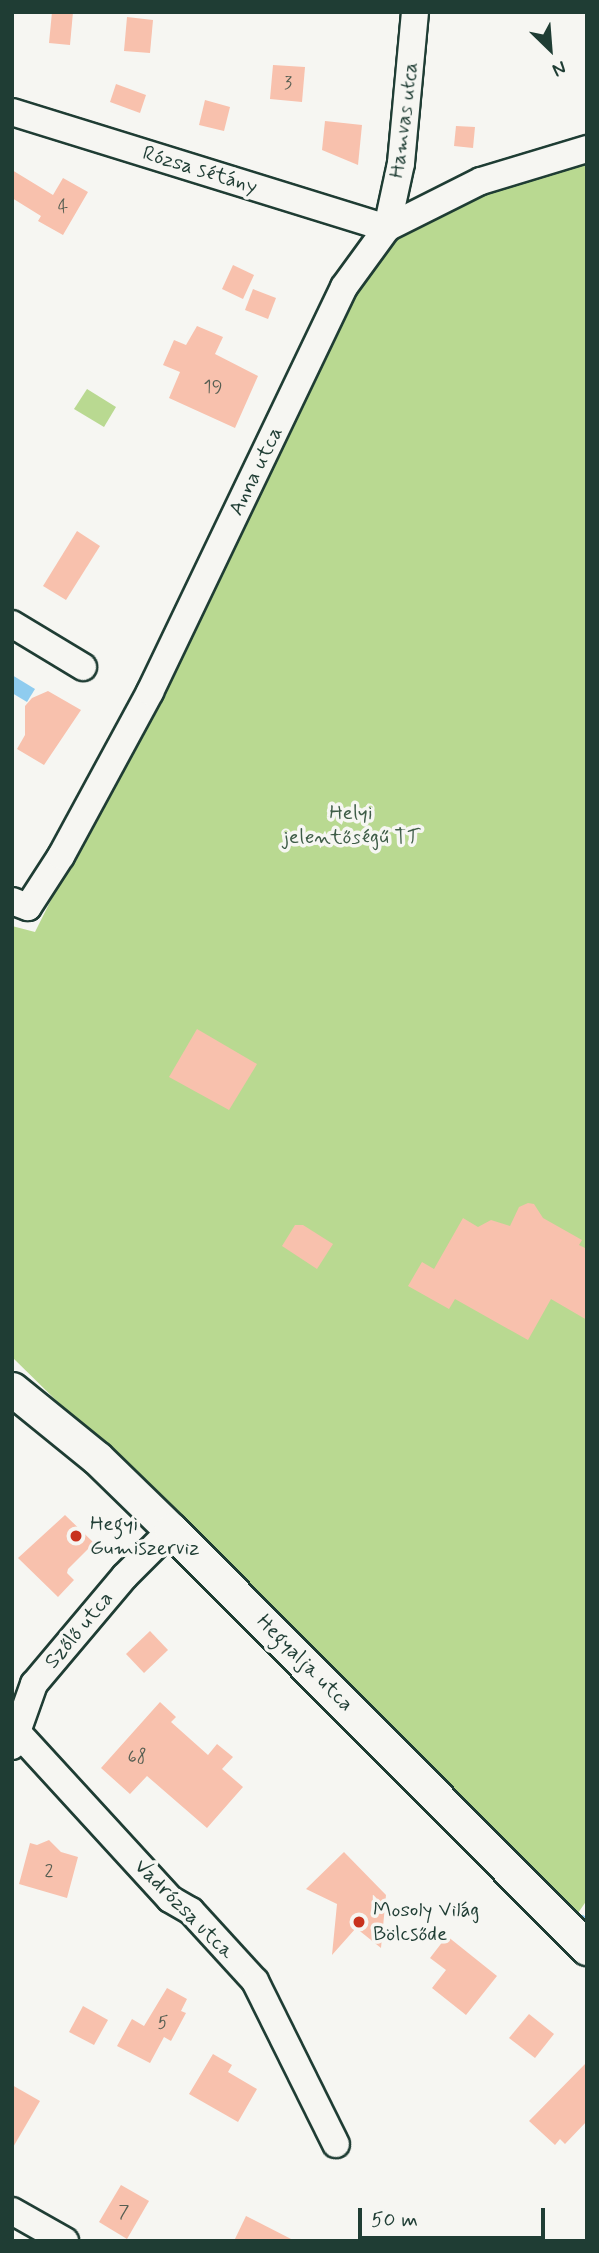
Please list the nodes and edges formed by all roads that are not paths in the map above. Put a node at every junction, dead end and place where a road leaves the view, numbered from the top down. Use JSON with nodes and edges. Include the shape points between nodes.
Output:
{"nodes":[{"id":1,"x":415,"y":12,"type":"edge"},
{"id":2,"x":12,"y":112,"type":"edge"},
{"id":3,"x":587,"y":149,"type":"edge"},
{"id":4,"x":387,"y":228,"type":"junction"},
{"id":5,"x":12,"y":625,"type":"edge"},
{"id":6,"x":83,"y":667,"type":"dead end"},
{"id":7,"x":20,"y":904,"type":"edge"},
{"id":8,"x":12,"y":1389,"type":"edge"},
{"id":9,"x":171,"y":1530,"type":"junction"},
{"id":10,"x":15,"y":1740,"type":"edge"},
{"id":11,"x":587,"y":1948,"type":"edge"},
{"id":12,"x":336,"y":2144,"type":"dead end"},
{"id":13,"x":12,"y":2210,"type":"edge"},
{"id":14,"x":65,"y":2241,"type":"edge"}],
"edges":[{"from":1,"to":4,"type":"street","name":"Hamvas utca","via":[[401,163]]},
{"from":2,"to":4,"type":"street","name":"Rózsa sétány"},
{"from":3,"to":4,"type":"street","name":"Anna utca","via":[[481,181]]},
{"from":4,"to":7,"type":"street","name":"Anna utca","via":[[344,287],[150,692],[61,856]]},
{"from":5,"to":6,"type":"street"},
{"from":8,"to":9,"type":"street","name":"Hegyalja utca","via":[[97,1458]]},
{"from":9,"to":10,"type":"street","name":"Szőlő utca","via":[[125,1576],[34,1684]]},
{"from":9,"to":11,"type":"street","name":"Hegyalja utca"},
{"from":10,"to":12,"type":"street","name":"Vadrózsa utca","via":[[170,1899],[191,1911],[255,1981]]},
{"from":13,"to":14,"type":"street"}]}
